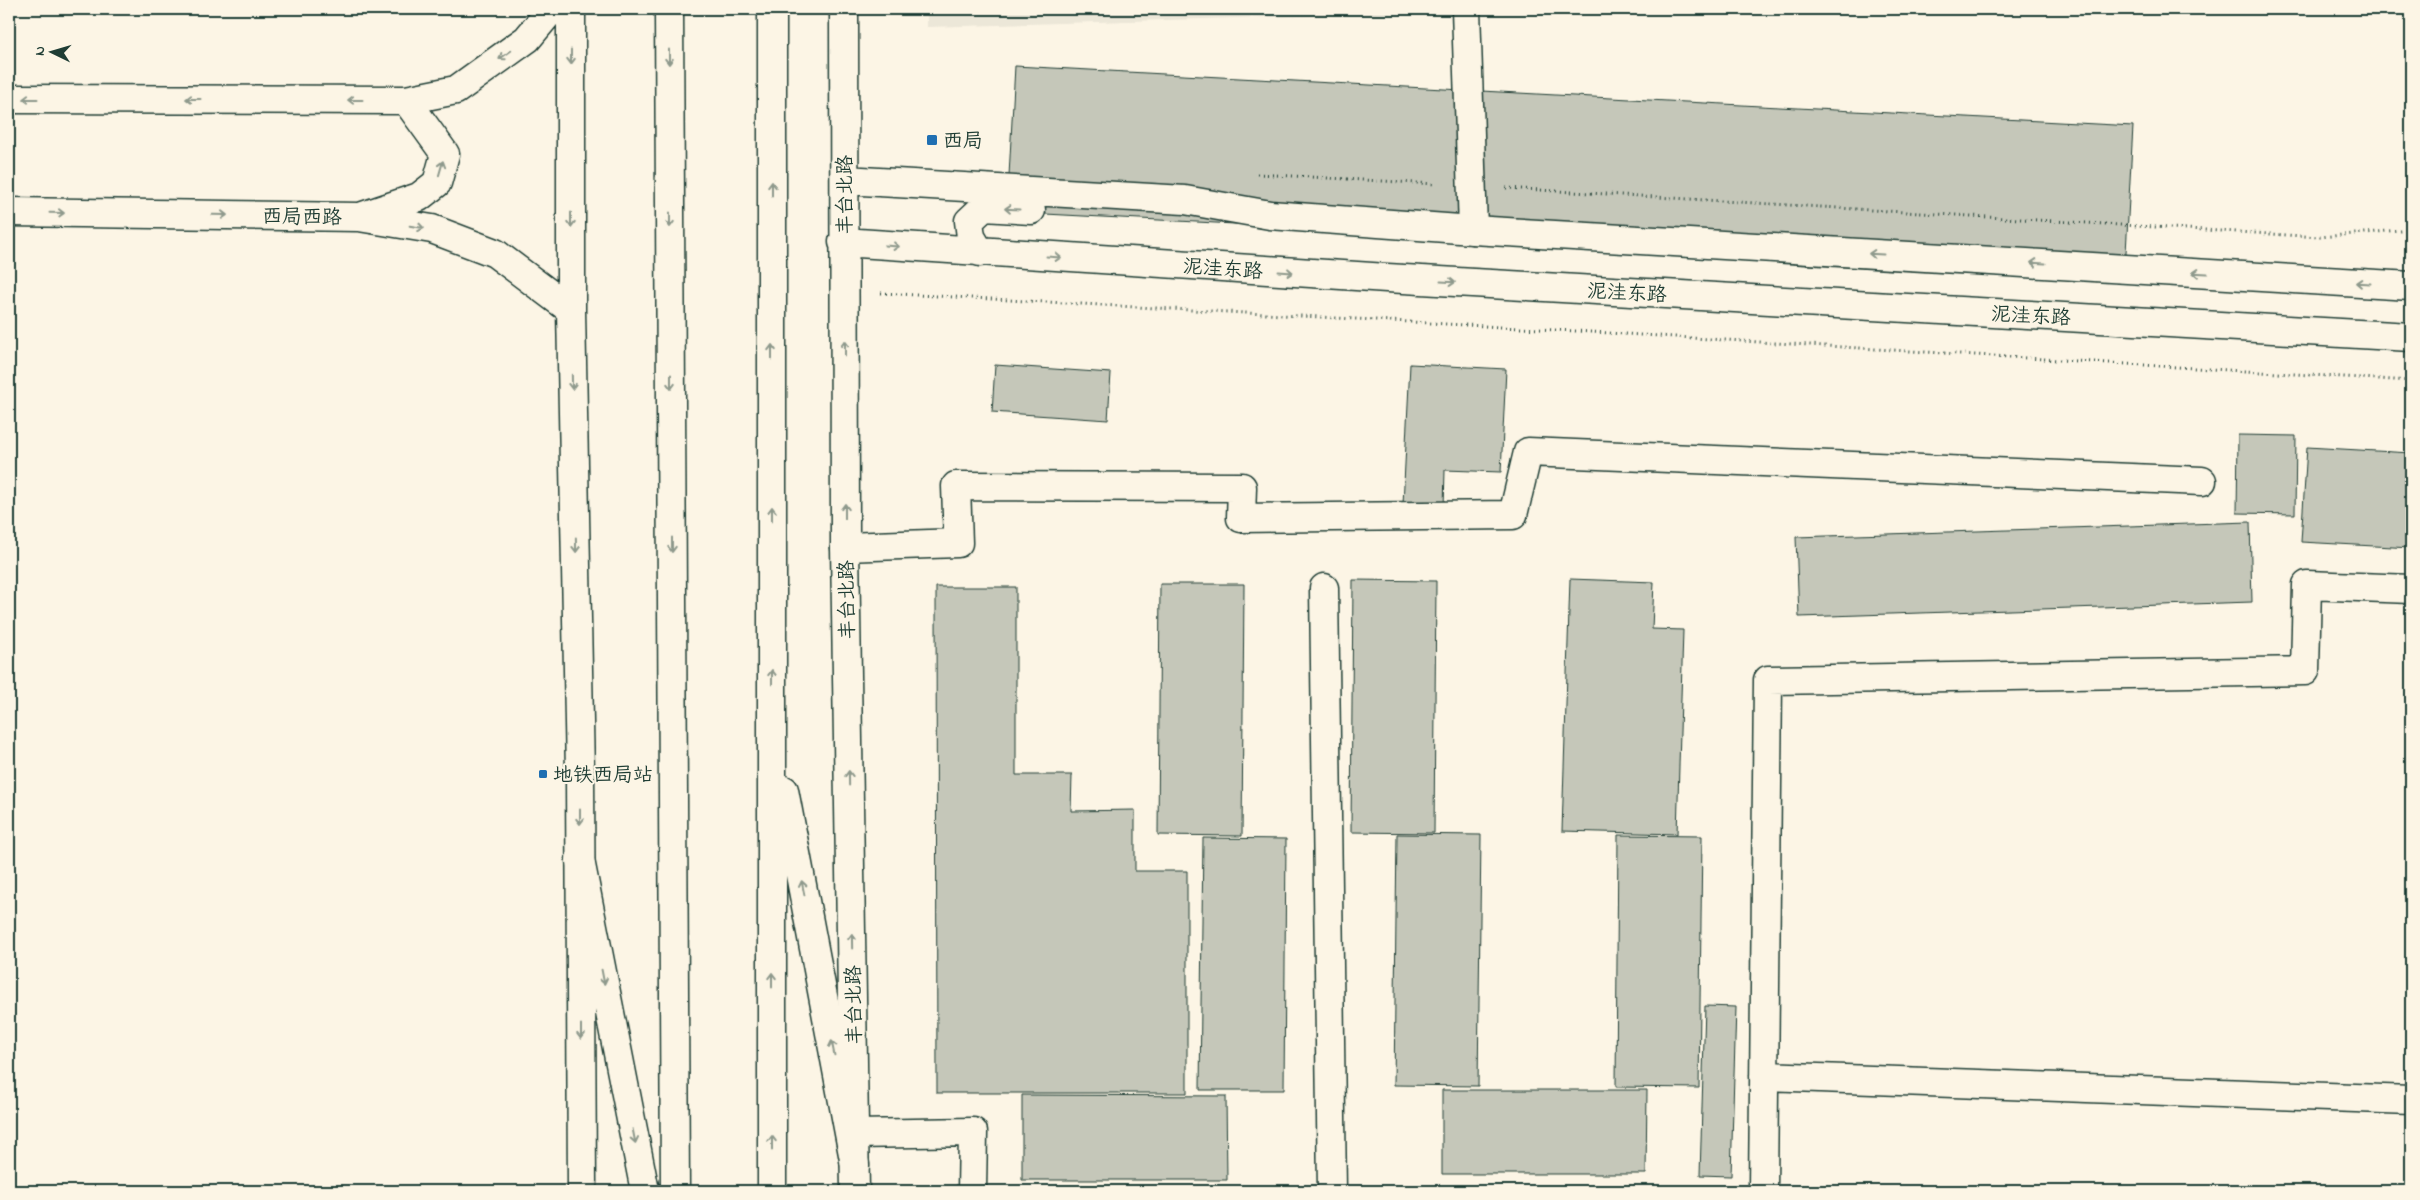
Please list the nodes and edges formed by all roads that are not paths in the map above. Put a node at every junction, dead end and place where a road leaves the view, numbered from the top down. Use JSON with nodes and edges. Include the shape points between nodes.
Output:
{"nodes":[{"id":1,"x":552,"y":9,"type":"edge"},
{"id":2,"x":571,"y":9,"type":"edge"},
{"id":3,"x":669,"y":9,"type":"edge"},
{"id":4,"x":772,"y":9,"type":"edge"},
{"id":5,"x":844,"y":9,"type":"edge"},
{"id":6,"x":1466,"y":9,"type":"edge"},
{"id":7,"x":9,"y":99,"type":"edge"},
{"id":8,"x":406,"y":100,"type":"junction"},
{"id":9,"x":845,"y":180,"type":"junction"},
{"id":10,"x":9,"y":212,"type":"edge"},
{"id":11,"x":1270,"y":215,"type":"junction"},
{"id":12,"x":359,"y":217,"type":"junction"},
{"id":13,"x":1473,"y":230,"type":"junction"},
{"id":14,"x":843,"y":242,"type":"junction"},
{"id":15,"x":980,"y":252,"type":"junction"},
{"id":16,"x":2411,"y":286,"type":"edge"},
{"id":17,"x":571,"y":310,"type":"junction"},
{"id":18,"x":2411,"y":336,"type":"edge"},
{"id":19,"x":2202,"y":481,"type":"dead end"},
{"id":20,"x":845,"y":547,"type":"junction"},
{"id":21,"x":1324,"y":588,"type":"dead end"},
{"id":22,"x":2411,"y":589,"type":"edge"},
{"id":23,"x":772,"y":726,"type":"junction"},
{"id":24,"x":580,"y":860,"type":"junction"},
{"id":25,"x":1764,"y":1076,"type":"junction"},
{"id":26,"x":2411,"y":1100,"type":"edge"},
{"id":27,"x":855,"y":1134,"type":"junction"},
{"id":28,"x":855,"y":1165,"type":"junction"},
{"id":29,"x":582,"y":1191,"type":"edge"},
{"id":30,"x":645,"y":1191,"type":"edge"},
{"id":31,"x":675,"y":1191,"type":"edge"},
{"id":32,"x":772,"y":1191,"type":"edge"},
{"id":33,"x":855,"y":1191,"type":"edge"},
{"id":34,"x":972,"y":1191,"type":"edge"},
{"id":35,"x":1332,"y":1191,"type":"edge"},
{"id":36,"x":1763,"y":1191,"type":"edge"}],
"edges":[{"from":1,"to":8,"type":"main road","one_way":true,"via":[[527,39],[456,90]]},
{"from":2,"to":17,"type":"main road","one_way":true},
{"from":3,"to":31,"type":"main road","one_way":true},
{"from":23,"to":4,"type":"main road","one_way":true},
{"from":5,"to":9,"type":"main road","name":"丰台北路"},
{"from":6,"to":13,"type":"main road"},
{"from":8,"to":7,"type":"main road","one_way":true},
{"from":12,"to":8,"type":"main road","one_way":true,"via":[[419,197],[437,183],[445,154]]},
{"from":9,"to":11,"type":"main road","via":[[1185,200]]},
{"from":9,"to":14,"type":"main road","name":"丰台北路"},
{"from":10,"to":12,"type":"main road","name":"西局西路","one_way":true},
{"from":11,"to":13,"type":"main road"},
{"from":11,"to":15,"type":"main road","one_way":true,"via":[[1182,217],[984,207],[969,221],[971,236]]},
{"from":12,"to":17,"type":"main road","name":"西局西路","one_way":true,"via":[[432,229],[495,252]]},
{"from":16,"to":13,"type":"main road","one_way":true},
{"from":14,"to":15,"type":"main road","name":"泥洼东路","one_way":true},
{"from":20,"to":14,"type":"main road","name":"丰台北路","one_way":true},
{"from":15,"to":18,"type":"main road","name":"泥洼东路","one_way":true},
{"from":17,"to":24,"type":"main road","one_way":true},
{"from":19,"to":20,"type":"main road","via":[[1528,452],[1513,514],[1241,518],[1242,487],[956,486],[958,543]]},
{"from":27,"to":20,"type":"main road","name":"丰台北路","one_way":true},
{"from":21,"to":35,"type":"main road"},
{"from":22,"to":25,"type":"main road","via":[[2307,585],[2304,671],[1768,680]]},
{"from":28,"to":23,"type":"main road","one_way":true},
{"from":32,"to":23,"type":"main road","one_way":true},
{"from":24,"to":29,"type":"main road","one_way":true},
{"from":24,"to":30,"type":"main road","one_way":true},
{"from":25,"to":26,"type":"main road"},
{"from":25,"to":36,"type":"main road"},
{"from":27,"to":28,"type":"main road","name":"丰台北路"},
{"from":27,"to":34,"type":"main road","via":[[973,1132]]},
{"from":28,"to":33,"type":"main road","name":"丰台北路"}]}
